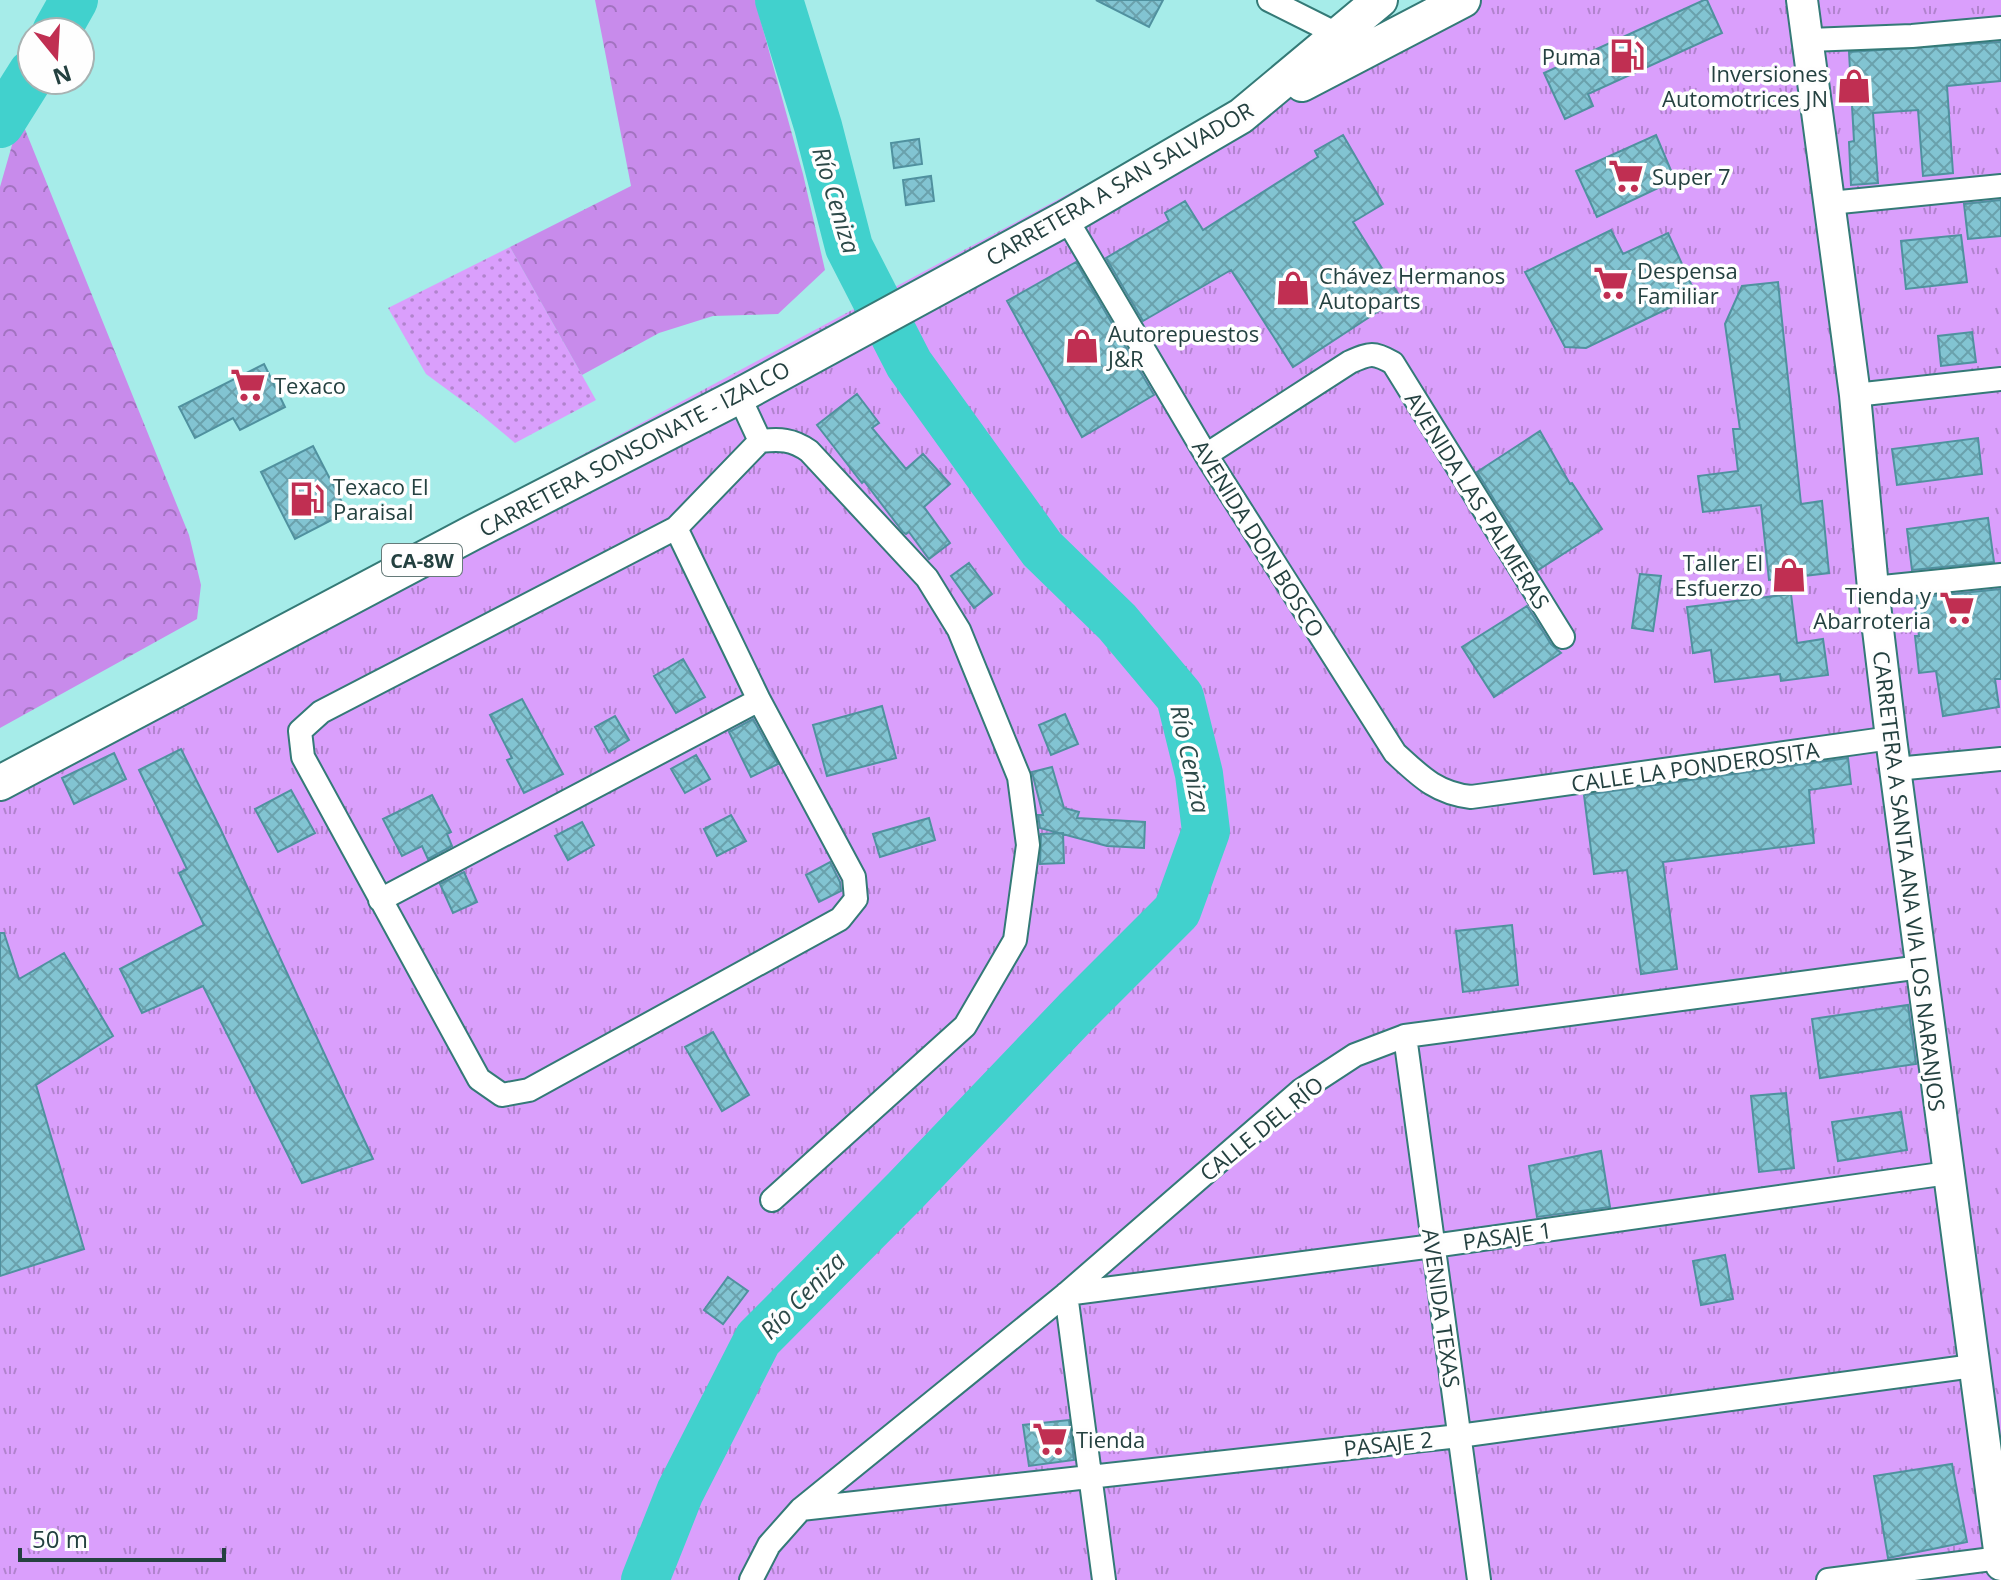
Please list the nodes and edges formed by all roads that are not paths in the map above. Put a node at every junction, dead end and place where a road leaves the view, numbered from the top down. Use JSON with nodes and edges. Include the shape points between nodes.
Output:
{"nodes":[{"id":1,"x":1269,"y":0,"type":"edge"},
{"id":2,"x":1380,"y":0,"type":"edge"},
{"id":3,"x":1463,"y":0,"type":"edge"},
{"id":4,"x":1801,"y":2,"type":"edge"},
{"id":5,"x":2001,"y":28,"type":"edge"},
{"id":6,"x":1339,"y":35,"type":"junction"},
{"id":7,"x":1809,"y":40,"type":"junction"},
{"id":8,"x":1241,"y":116,"type":"junction"},
{"id":9,"x":2001,"y":186,"type":"edge"},
{"id":10,"x":1830,"y":203,"type":"junction"},
{"id":11,"x":1066,"y":218,"type":"junction"},
{"id":12,"x":844,"y":337,"type":"joint"},
{"id":13,"x":2001,"y":379,"type":"edge"},
{"id":14,"x":1855,"y":395,"type":"junction"},
{"id":15,"x":739,"y":396,"type":"junction"},
{"id":16,"x":760,"y":441,"type":"junction"},
{"id":17,"x":1206,"y":455,"type":"junction"},
{"id":18,"x":676,"y":528,"type":"junction"},
{"id":19,"x":2001,"y":575,"type":"edge"},
{"id":20,"x":1873,"y":588,"type":"junction"},
{"id":21,"x":1563,"y":637,"type":"dead end"},
{"id":22,"x":759,"y":700,"type":"junction"},
{"id":23,"x":1891,"y":738,"type":"junction"},
{"id":24,"x":2001,"y":759,"type":"edge"},
{"id":25,"x":1896,"y":769,"type":"junction"},
{"id":26,"x":0,"y":783,"type":"edge"},
{"id":27,"x":1500,"y":793,"type":"joint"},
{"id":28,"x":380,"y":900,"type":"junction"},
{"id":29,"x":1921,"y":967,"type":"junction"},
{"id":30,"x":1405,"y":1036,"type":"junction"},
{"id":31,"x":1948,"y":1173,"type":"junction"},
{"id":32,"x":772,"y":1200,"type":"dead end"},
{"id":33,"x":1433,"y":1246,"type":"junction"},
{"id":34,"x":1066,"y":1294,"type":"junction"},
{"id":35,"x":1973,"y":1366,"type":"junction"},
{"id":36,"x":1459,"y":1436,"type":"junction"},
{"id":37,"x":1995,"y":1472,"type":"edge"},
{"id":38,"x":1090,"y":1475,"type":"junction"},
{"id":39,"x":801,"y":1509,"type":"junction"},
{"id":40,"x":2000,"y":1558,"type":"edge"},
{"id":41,"x":2001,"y":1565,"type":"edge"},
{"id":42,"x":751,"y":1580,"type":"edge"},
{"id":43,"x":1104,"y":1580,"type":"edge"},
{"id":44,"x":1479,"y":1580,"type":"edge"},
{"id":45,"x":1828,"y":1580,"type":"edge"}],
"edges":[{"from":1,"to":6,"type":"street"},
{"from":2,"to":6,"type":"main road","name":"CARRETERA A SAN SALVADOR"},
{"from":3,"to":8,"type":"main road"},
{"from":4,"to":7,"type":"main road","name":"CARRETERA A SANTA ANA VIA LOS NARANJOS"},
{"from":5,"to":7,"type":"street"},
{"from":6,"to":8,"type":"main road","name":"CARRETERA A SAN SALVADOR"},
{"from":7,"to":10,"type":"main road","name":"CARRETERA A SANTA ANA VIA LOS NARANJOS"},
{"from":8,"to":11,"type":"main road","name":"CARRETERA A SAN SALVADOR"},
{"from":9,"to":10,"type":"street"},
{"from":10,"to":14,"type":"main road","name":"CARRETERA A SANTA ANA VIA LOS NARANJOS"},
{"from":11,"to":12,"type":"main road","name":"CARRETERA A SAN SALVADOR"},
{"from":11,"to":17,"type":"street","name":"AVENIDA DON BOSCO"},
{"from":12,"to":15,"type":"main road","name":"CARRETERA SONSONATE - IZALCO","number":"CA-8W"},
{"from":13,"to":14,"type":"street"},
{"from":14,"to":20,"type":"main road","name":"CARRETERA A SANTA ANA VIA LOS NARANJOS"},
{"from":15,"to":16,"type":"street"},
{"from":15,"to":26,"type":"main road","name":"CARRETERA SONSONATE - IZALCO","number":"CA-8W"},
{"from":16,"to":18,"type":"street"},
{"from":16,"to":32,"type":"street","via":[[794,441],[809,451],[927,578],[959,630],[1019,777],[1028,845],[1015,940],[965,1026]]},
{"from":17,"to":21,"type":"street","name":"AVENIDA LAS PALMERAS","via":[[1350,362],[1377,353],[1393,363]]},
{"from":17,"to":27,"type":"street","name":"AVENIDA DON BOSCO","via":[[1395,753],[1449,794]]},
{"from":18,"to":22,"type":"street"},
{"from":18,"to":28,"type":"street","via":[[321,712],[300,731],[303,757]]},
{"from":19,"to":20,"type":"street"},
{"from":20,"to":23,"type":"main road","name":"CARRETERA A SANTA ANA VIA LOS NARANJOS"},
{"from":22,"to":28,"type":"street"},
{"from":22,"to":28,"type":"street","via":[[854,877],[856,899],[840,919],[529,1090],[502,1095],[479,1079]]},
{"from":23,"to":25,"type":"main road","name":"CARRETERA A SANTA ANA VIA LOS NARANJOS"},
{"from":23,"to":27,"type":"street","name":"CALLE LA PONDEROSITA"},
{"from":24,"to":25,"type":"street"},
{"from":25,"to":29,"type":"main road","name":"CARRETERA A SANTA ANA VIA LOS NARANJOS"},
{"from":29,"to":30,"type":"street","name":"CALLE DEL RÍO"},
{"from":29,"to":31,"type":"main road","name":"CARRETERA A SANTA ANA VIA LOS NARANJOS"},
{"from":30,"to":33,"type":"street","name":"AVENIDA TEXAS"},
{"from":30,"to":34,"type":"street","name":"CALLE DEL RÍO","via":[[1355,1055],[1300,1091]]},
{"from":31,"to":33,"type":"street","name":"PASAJE 1"},
{"from":31,"to":35,"type":"main road","name":"CARRETERA A SANTA ANA VIA LOS NARANJOS"},
{"from":33,"to":34,"type":"street","name":"PASAJE 1"},
{"from":33,"to":36,"type":"street","name":"AVENIDA TEXAS"},
{"from":34,"to":38,"type":"street"},
{"from":34,"to":39,"type":"street","name":"CALLE DEL RÍO"},
{"from":35,"to":36,"type":"street","name":"PASAJE 2"},
{"from":35,"to":37,"type":"main road","name":"CARRETERA A SANTA ANA VIA LOS NARANJOS"},
{"from":36,"to":38,"type":"street","name":"PASAJE 2"},
{"from":36,"to":44,"type":"street","name":"AVENIDA TEXAS"},
{"from":37,"to":40,"type":"main road","name":"CARRETERA A SANTA ANA VIA LOS NARANJOS"},
{"from":38,"to":39,"type":"street","name":"PASAJE 2"},
{"from":38,"to":43,"type":"street"},
{"from":39,"to":42,"type":"street","name":"CALLE DEL RÍO","via":[[769,1545]]},
{"from":40,"to":41,"type":"main road","name":"CARRETERA A SANTA ANA VIA LOS NARANJOS"},
{"from":40,"to":45,"type":"street"}]}
